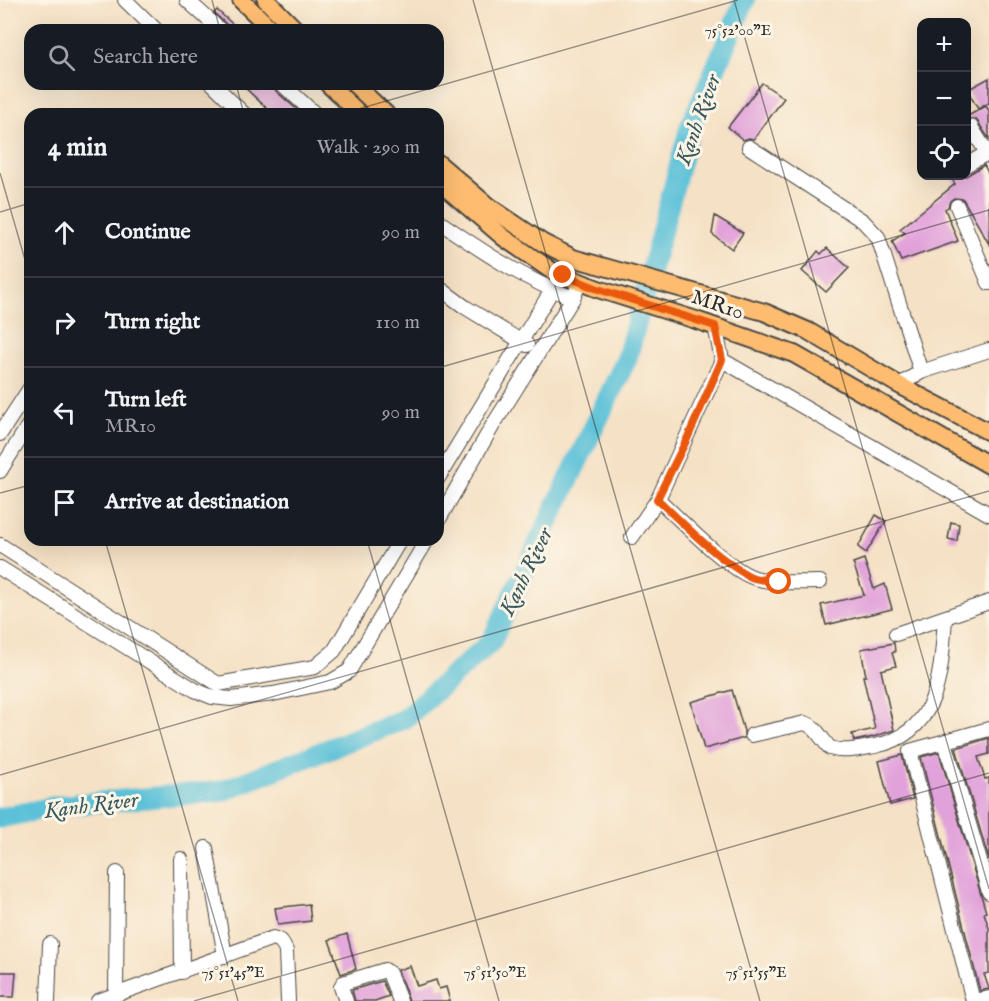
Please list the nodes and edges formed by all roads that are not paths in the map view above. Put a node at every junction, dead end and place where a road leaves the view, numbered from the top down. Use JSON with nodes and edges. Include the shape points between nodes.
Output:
{"nodes":[{"id":1,"x":125,"y":0,"type":"edge"},
{"id":2,"x":187,"y":0,"type":"edge"},
{"id":3,"x":241,"y":0,"type":"edge"},
{"id":4,"x":266,"y":0,"type":"edge"},
{"id":5,"x":150,"y":24,"type":"edge"},
{"id":6,"x":213,"y":24,"type":"edge"},
{"id":7,"x":266,"y":24,"type":"edge"},
{"id":8,"x":290,"y":24,"type":"edge"},
{"id":9,"x":219,"y":90,"type":"edge"},
{"id":10,"x":289,"y":90,"type":"edge"},
{"id":11,"x":334,"y":90,"type":"edge"},
{"id":12,"x":360,"y":90,"type":"edge"},
{"id":13,"x":238,"y":108,"type":"edge"},
{"id":14,"x":308,"y":108,"type":"edge"},
{"id":15,"x":354,"y":108,"type":"edge"},
{"id":16,"x":380,"y":108,"type":"edge"},
{"id":17,"x":971,"y":127,"type":"dead end"},
{"id":18,"x":749,"y":147,"type":"dead end"},
{"id":19,"x":988,"y":154,"type":"edge"},
{"id":20,"x":971,"y":162,"type":"edge"},
{"id":21,"x":444,"y":168,"type":"edge"},
{"id":22,"x":444,"y":186,"type":"edge"},
{"id":23,"x":957,"y":206,"type":"dead end"},
{"id":24,"x":444,"y":224,"type":"edge"},
{"id":25,"x":563,"y":275,"type":"junction"},
{"id":26,"x":580,"y":282,"type":"junction"},
{"id":27,"x":989,"y":283,"type":"edge"},
{"id":28,"x":552,"y":290,"type":"junction"},
{"id":29,"x":444,"y":291,"type":"edge"},
{"id":30,"x":573,"y":298,"type":"junction"},
{"id":31,"x":715,"y":326,"type":"junction"},
{"id":32,"x":521,"y":341,"type":"junction"},
{"id":33,"x":989,"y":350,"type":"edge"},
{"id":34,"x":539,"y":352,"type":"junction"},
{"id":35,"x":722,"y":360,"type":"junction"},
{"id":36,"x":921,"y":372,"type":"junction"},
{"id":37,"x":899,"y":385,"type":"junction"},
{"id":38,"x":24,"y":397,"type":"edge"},
{"id":39,"x":989,"y":432,"type":"edge"},
{"id":40,"x":24,"y":433,"type":"edge"},
{"id":41,"x":0,"y":434,"type":"edge"},
{"id":42,"x":989,"y":465,"type":"edge"},
{"id":43,"x":444,"y":468,"type":"edge"},
{"id":44,"x":0,"y":471,"type":"edge"},
{"id":45,"x":657,"y":499,"type":"junction"},
{"id":46,"x":444,"y":511,"type":"edge"},
{"id":47,"x":989,"y":514,"type":"edge"},
{"id":48,"x":632,"y":537,"type":"dead end"},
{"id":49,"x":0,"y":545,"type":"edge"},
{"id":50,"x":396,"y":546,"type":"edge"},
{"id":51,"x":423,"y":546,"type":"edge"},
{"id":52,"x":0,"y":568,"type":"edge"},
{"id":53,"x":820,"y":582,"type":"dead end"},
{"id":54,"x":989,"y":602,"type":"edge"},
{"id":55,"x":945,"y":618,"type":"junction"},
{"id":56,"x":896,"y":634,"type":"dead end"},
{"id":57,"x":989,"y":729,"type":"edge"},
{"id":58,"x":752,"y":735,"type":"dead end"},
{"id":59,"x":945,"y":742,"type":"junction"},
{"id":60,"x":206,"y":848,"type":"dead end"},
{"id":61,"x":181,"y":859,"type":"dead end"},
{"id":62,"x":117,"y":873,"type":"dead end"},
{"id":63,"x":989,"y":892,"type":"edge"},
{"id":64,"x":50,"y":944,"type":"dead end"},
{"id":65,"x":225,"y":956,"type":"junction"},
{"id":66,"x":182,"y":972,"type":"junction"},
{"id":67,"x":116,"y":995,"type":"junction"},
{"id":68,"x":989,"y":998,"type":"edge"},
{"id":69,"x":48,"y":1001,"type":"edge"},
{"id":70,"x":98,"y":1001,"type":"edge"},
{"id":71,"x":288,"y":1001,"type":"edge"},
{"id":72,"x":346,"y":1001,"type":"edge"},
{"id":73,"x":400,"y":1001,"type":"edge"},
{"id":74,"x":973,"y":1001,"type":"edge"}],
"edges":[{"from":1,"to":5,"type":"street"},
{"from":2,"to":6,"type":"street"},
{"from":3,"to":7,"type":"main road"},
{"from":4,"to":8,"type":"main road"},
{"from":9,"to":13,"type":"street"},
{"from":10,"to":14,"type":"street"},
{"from":11,"to":15,"type":"main road"},
{"from":12,"to":16,"type":"main road"},
{"from":17,"to":19,"type":"street"},
{"from":18,"to":36,"type":"street","via":[[872,229],[878,237]]},
{"from":19,"to":20,"type":"street"},
{"from":21,"to":37,"type":"main road","name":"MR10","via":[[488,206],[573,258],[764,312],[808,331]]},
{"from":22,"to":25,"type":"main road","name":"MR10","via":[[503,237]]},
{"from":23,"to":27,"type":"street"},
{"from":24,"to":28,"type":"street"},
{"from":25,"to":26,"type":"main road","name":"MR10"},
{"from":25,"to":28,"type":"street"},
{"from":26,"to":30,"type":"street"},
{"from":26,"to":31,"type":"main road","name":"MR10"},
{"from":28,"to":30,"type":"street"},
{"from":28,"to":32,"type":"street"},
{"from":29,"to":32,"type":"street"},
{"from":30,"to":34,"type":"street"},
{"from":31,"to":35,"type":"street"},
{"from":31,"to":42,"type":"main road","name":"MR10","via":[[794,354]]},
{"from":32,"to":34,"type":"street"},
{"from":32,"to":43,"type":"street"},
{"from":33,"to":36,"type":"street"},
{"from":34,"to":46,"type":"street"},
{"from":35,"to":45,"type":"street"},
{"from":35,"to":47,"type":"street"},
{"from":36,"to":37,"type":"street"},
{"from":37,"to":39,"type":"main road","name":"MR10"},
{"from":38,"to":41,"type":"street"},
{"from":40,"to":44,"type":"street"},
{"from":45,"to":48,"type":"street"},
{"from":45,"to":53,"type":"street","via":[[731,564],[753,578]]},
{"from":49,"to":50,"type":"street","via":[[218,684],[315,667],[334,651]]},
{"from":51,"to":52,"type":"street","via":[[349,671],[330,682],[231,699],[195,690]]},
{"from":54,"to":55,"type":"street"},
{"from":55,"to":56,"type":"street"},
{"from":55,"to":58,"type":"street","via":[[940,675],[931,705],[904,736],[886,744],[848,751],[830,748],[805,723]]},
{"from":57,"to":59,"type":"street"},
{"from":59,"to":63,"type":"street"},
{"from":59,"to":74,"type":"street","via":[[910,751]]},
{"from":60,"to":65,"type":"street"},
{"from":61,"to":66,"type":"street"},
{"from":62,"to":67,"type":"street"},
{"from":64,"to":69,"type":"street"},
{"from":65,"to":66,"type":"street"},
{"from":65,"to":71,"type":"street","via":[[273,938],[281,941],[286,951]]},
{"from":66,"to":67,"type":"street"},
{"from":67,"to":70,"type":"street"},
{"from":68,"to":74,"type":"street"},
{"from":72,"to":73,"type":"street","via":[[341,987],[344,983],[385,970]]}]}
